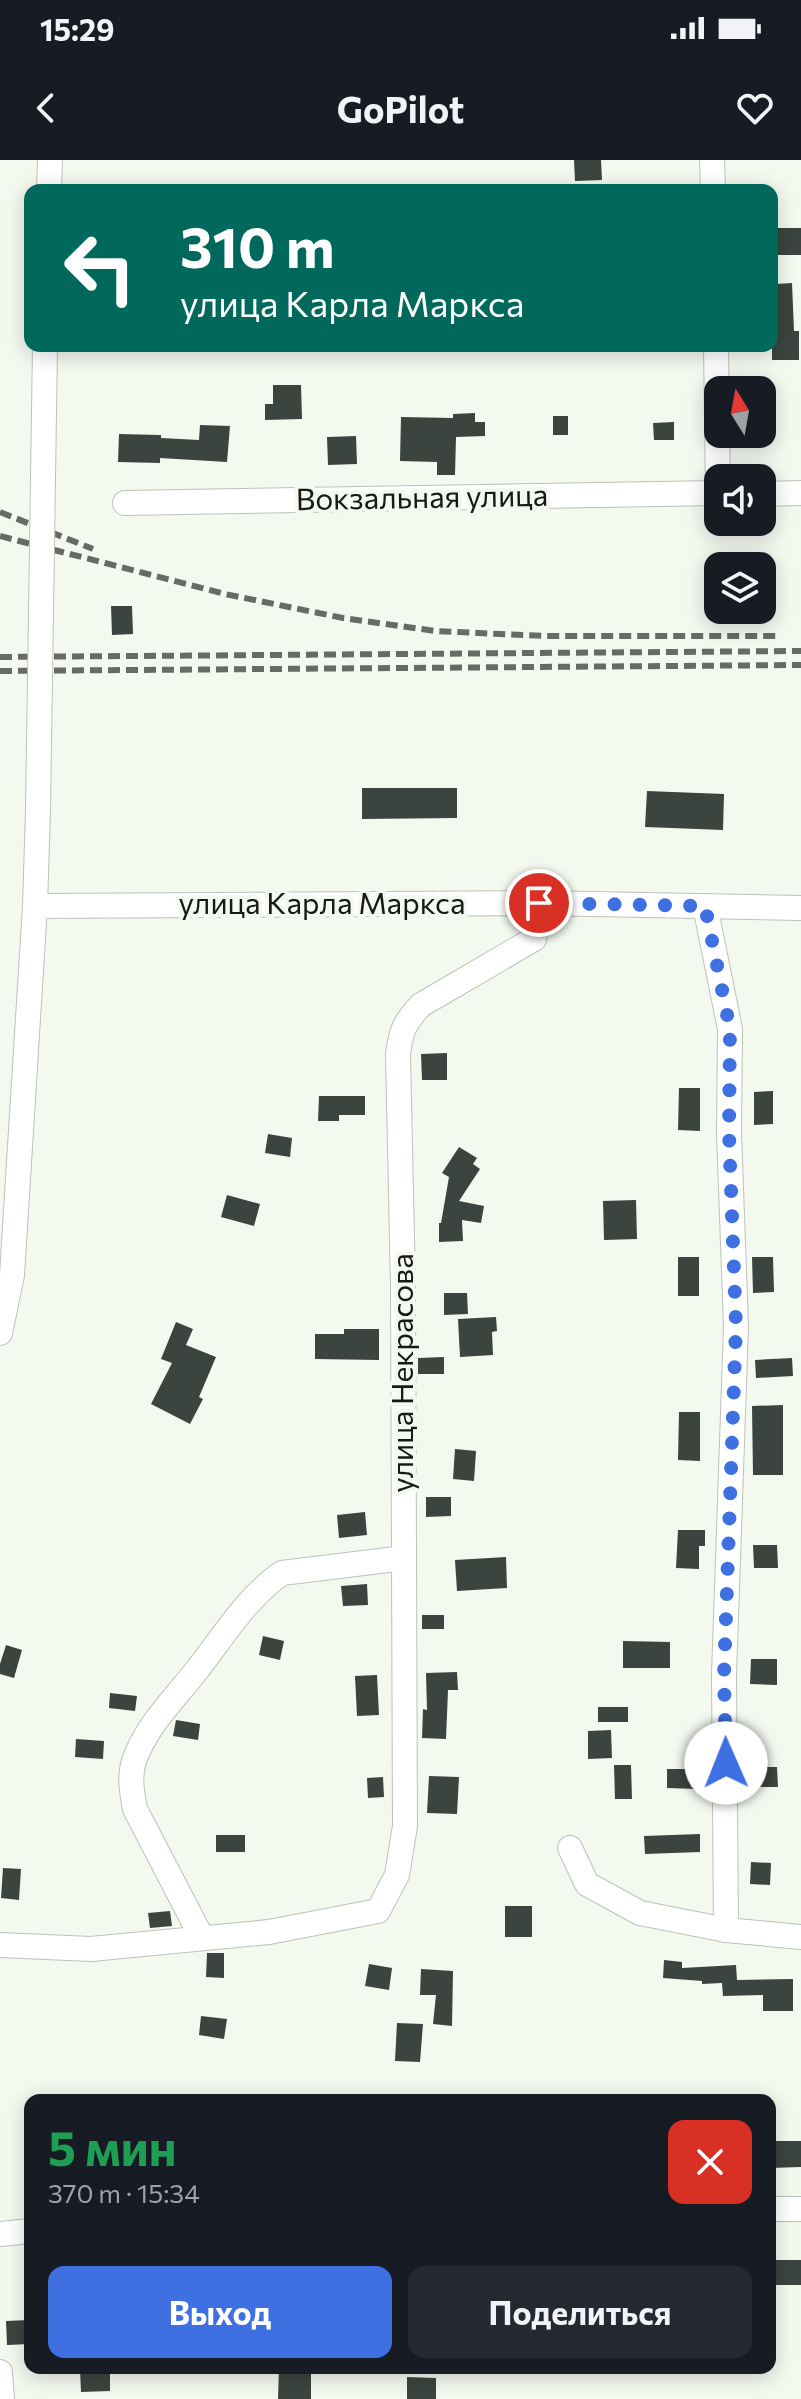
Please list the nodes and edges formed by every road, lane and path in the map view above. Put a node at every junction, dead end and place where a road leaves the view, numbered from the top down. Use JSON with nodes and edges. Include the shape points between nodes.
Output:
{"nodes":[{"id":1,"x":50,"y":160,"type":"edge"},
{"id":2,"x":712,"y":160,"type":"edge"},
{"id":3,"x":49,"y":184,"type":"edge"},
{"id":4,"x":713,"y":184,"type":"edge"},
{"id":5,"x":45,"y":352,"type":"edge"},
{"id":6,"x":716,"y":352,"type":"edge"},
{"id":7,"x":718,"y":464,"type":"edge"},
{"id":8,"x":704,"y":493,"type":"edge"},
{"id":9,"x":801,"y":493,"type":"edge"},
{"id":10,"x":776,"y":494,"type":"edge"},
{"id":11,"x":125,"y":503,"type":"dead end"},
{"id":12,"x":539,"y":903,"type":"junction"},
{"id":13,"x":35,"y":906,"type":"junction"},
{"id":14,"x":705,"y":906,"type":"junction"},
{"id":15,"x":801,"y":908,"type":"edge"},
{"id":16,"x":0,"y":1333,"type":"edge"},
{"id":17,"x":404,"y":1558,"type":"junction"},
{"id":18,"x":570,"y":1848,"type":"dead end"},
{"id":19,"x":726,"y":1930,"type":"junction"},
{"id":20,"x":801,"y":1937,"type":"edge"},
{"id":21,"x":202,"y":1938,"type":"junction"},
{"id":22,"x":0,"y":1945,"type":"edge"},
{"id":23,"x":776,"y":2209,"type":"edge"},
{"id":24,"x":801,"y":2209,"type":"edge"},
{"id":25,"x":24,"y":2232,"type":"edge"},
{"id":26,"x":0,"y":2234,"type":"edge"},
{"id":27,"x":0,"y":2372,"type":"edge"},
{"id":28,"x":2,"y":2399,"type":"edge"}],
"edges":[{"from":1,"to":3,"type":"street"},
{"from":2,"to":4,"type":"street"},
{"from":5,"to":13,"type":"street","bridge":true},
{"from":6,"to":7,"type":"street"},
{"from":8,"to":11,"type":"street","name":"Вокзальная улица"},
{"from":9,"to":10,"type":"street"},
{"from":12,"to":13,"type":"street","name":"улица Карла Маркса"},
{"from":12,"to":14,"type":"street","name":"улица Карла Маркса"},
{"from":12,"to":17,"type":"street","name":"улица Некрасова","via":[[534,939],[421,1005],[400,1036]]},
{"from":13,"to":16,"type":"street","via":[[12,1275]]},
{"from":14,"to":15,"type":"street","name":"улица Карла Маркса"},
{"from":14,"to":19,"type":"street","via":[[730,1029],[736,1326],[724,1675]]},
{"from":17,"to":21,"type":"street","name":"улица Некрасова","via":[[405,1826],[397,1875],[378,1911],[269,1932]]},
{"from":17,"to":21,"type":"street","via":[[282,1573],[266,1583],[154,1722],[134,1761],[130,1786],[135,1809]]},
{"from":18,"to":19,"type":"street","via":[[587,1884],[640,1913]]},
{"from":19,"to":20,"type":"street"},
{"from":21,"to":22,"type":"street","via":[[91,1949]]},
{"from":23,"to":24,"type":"street"},
{"from":25,"to":26,"type":"street"},
{"from":27,"to":28,"type":"street"}]}
